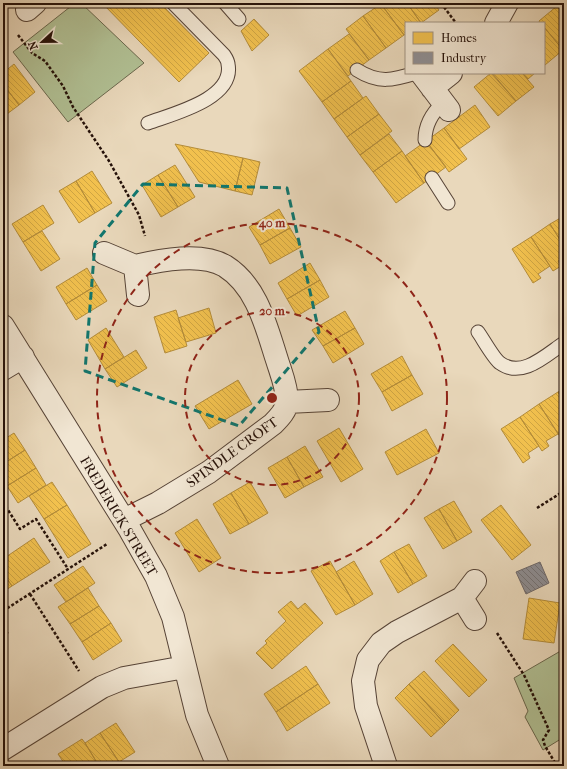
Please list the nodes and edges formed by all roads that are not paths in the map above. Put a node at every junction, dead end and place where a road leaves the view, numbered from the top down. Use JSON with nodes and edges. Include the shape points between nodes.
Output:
{"nodes":[{"id":1,"x":173,"y":3,"type":"edge"},
{"id":2,"x":225,"y":3,"type":"edge"},
{"id":3,"x":507,"y":3,"type":"edge"},
{"id":4,"x":239,"y":19,"type":"dead end"},
{"id":5,"x":497,"y":22,"type":"edge"},
{"id":6,"x":357,"y":70,"type":"dead end"},
{"id":7,"x":413,"y":74,"type":"edge"},
{"id":8,"x":450,"y":74,"type":"edge"},
{"id":9,"x":436,"y":94,"type":"edge"},
{"id":10,"x":148,"y":122,"type":"dead end"},
{"id":11,"x":425,"y":140,"type":"dead end"},
{"id":12,"x":432,"y":178,"type":"dead end"},
{"id":13,"x":448,"y":203,"type":"dead end"},
{"id":14,"x":104,"y":253,"type":"dead end"},
{"id":15,"x":144,"y":264,"type":"junction"},
{"id":16,"x":138,"y":294,"type":"dead end"},
{"id":17,"x":3,"y":326,"type":"edge"},
{"id":18,"x":478,"y":332,"type":"dead end"},
{"id":19,"x":564,"y":343,"type":"edge"},
{"id":20,"x":22,"y":357,"type":"junction"},
{"id":21,"x":3,"y":369,"type":"edge"},
{"id":22,"x":328,"y":400,"type":"dead end"},
{"id":23,"x":287,"y":402,"type":"junction"},
{"id":24,"x":127,"y":525,"type":"junction"},
{"id":25,"x":475,"y":581,"type":"dead end"},
{"id":26,"x":462,"y":598,"type":"junction"},
{"id":27,"x":475,"y":619,"type":"road end"},
{"id":28,"x":185,"y":667,"type":"junction"},
{"id":29,"x":3,"y":749,"type":"edge"},
{"id":30,"x":218,"y":766,"type":"edge"},
{"id":31,"x":386,"y":766,"type":"edge"}],
"edges":[{"from":1,"to":10,"type":"lane","via":[[224,55],[228,64],[227,76],[219,89],[198,105]]},
{"from":2,"to":4,"type":"lane"},
{"from":3,"to":5,"type":"street"},
{"from":6,"to":7,"type":"lane","via":[[377,80],[395,80]]},
{"from":8,"to":9,"type":"street"},
{"from":9,"to":11,"type":"lane","via":[[436,110],[428,121]]},
{"from":12,"to":13,"type":"lane"},
{"from":14,"to":15,"type":"street"},
{"from":15,"to":16,"type":"street"},
{"from":15,"to":23,"type":"street","name":"SPINDLE CROFT","via":[[171,259],[207,259],[225,266],[240,279],[263,314]]},
{"from":17,"to":20,"type":"street","name":"FREDERICK STREET"},
{"from":18,"to":19,"type":"lane","via":[[500,363],[515,369],[529,367]]},
{"from":20,"to":21,"type":"street"},
{"from":20,"to":24,"type":"street","name":"FREDERICK STREET"},
{"from":22,"to":23,"type":"street"},
{"from":23,"to":24,"type":"street","name":"SPINDLE CROFT","via":[[282,414],[273,424],[209,472]]},
{"from":24,"to":28,"type":"street","name":"FREDERICK STREET","via":[[156,576],[170,610]]},
{"from":25,"to":26,"type":"street"},
{"from":26,"to":27,"type":"street"},
{"from":26,"to":31,"type":"street","via":[[397,632],[381,643],[368,660],[363,681],[366,706]]},
{"from":28,"to":29,"type":"street","via":[[124,678],[102,686]]},
{"from":28,"to":30,"type":"street","name":"FREDERICK STREET","via":[[197,715]]}]}
